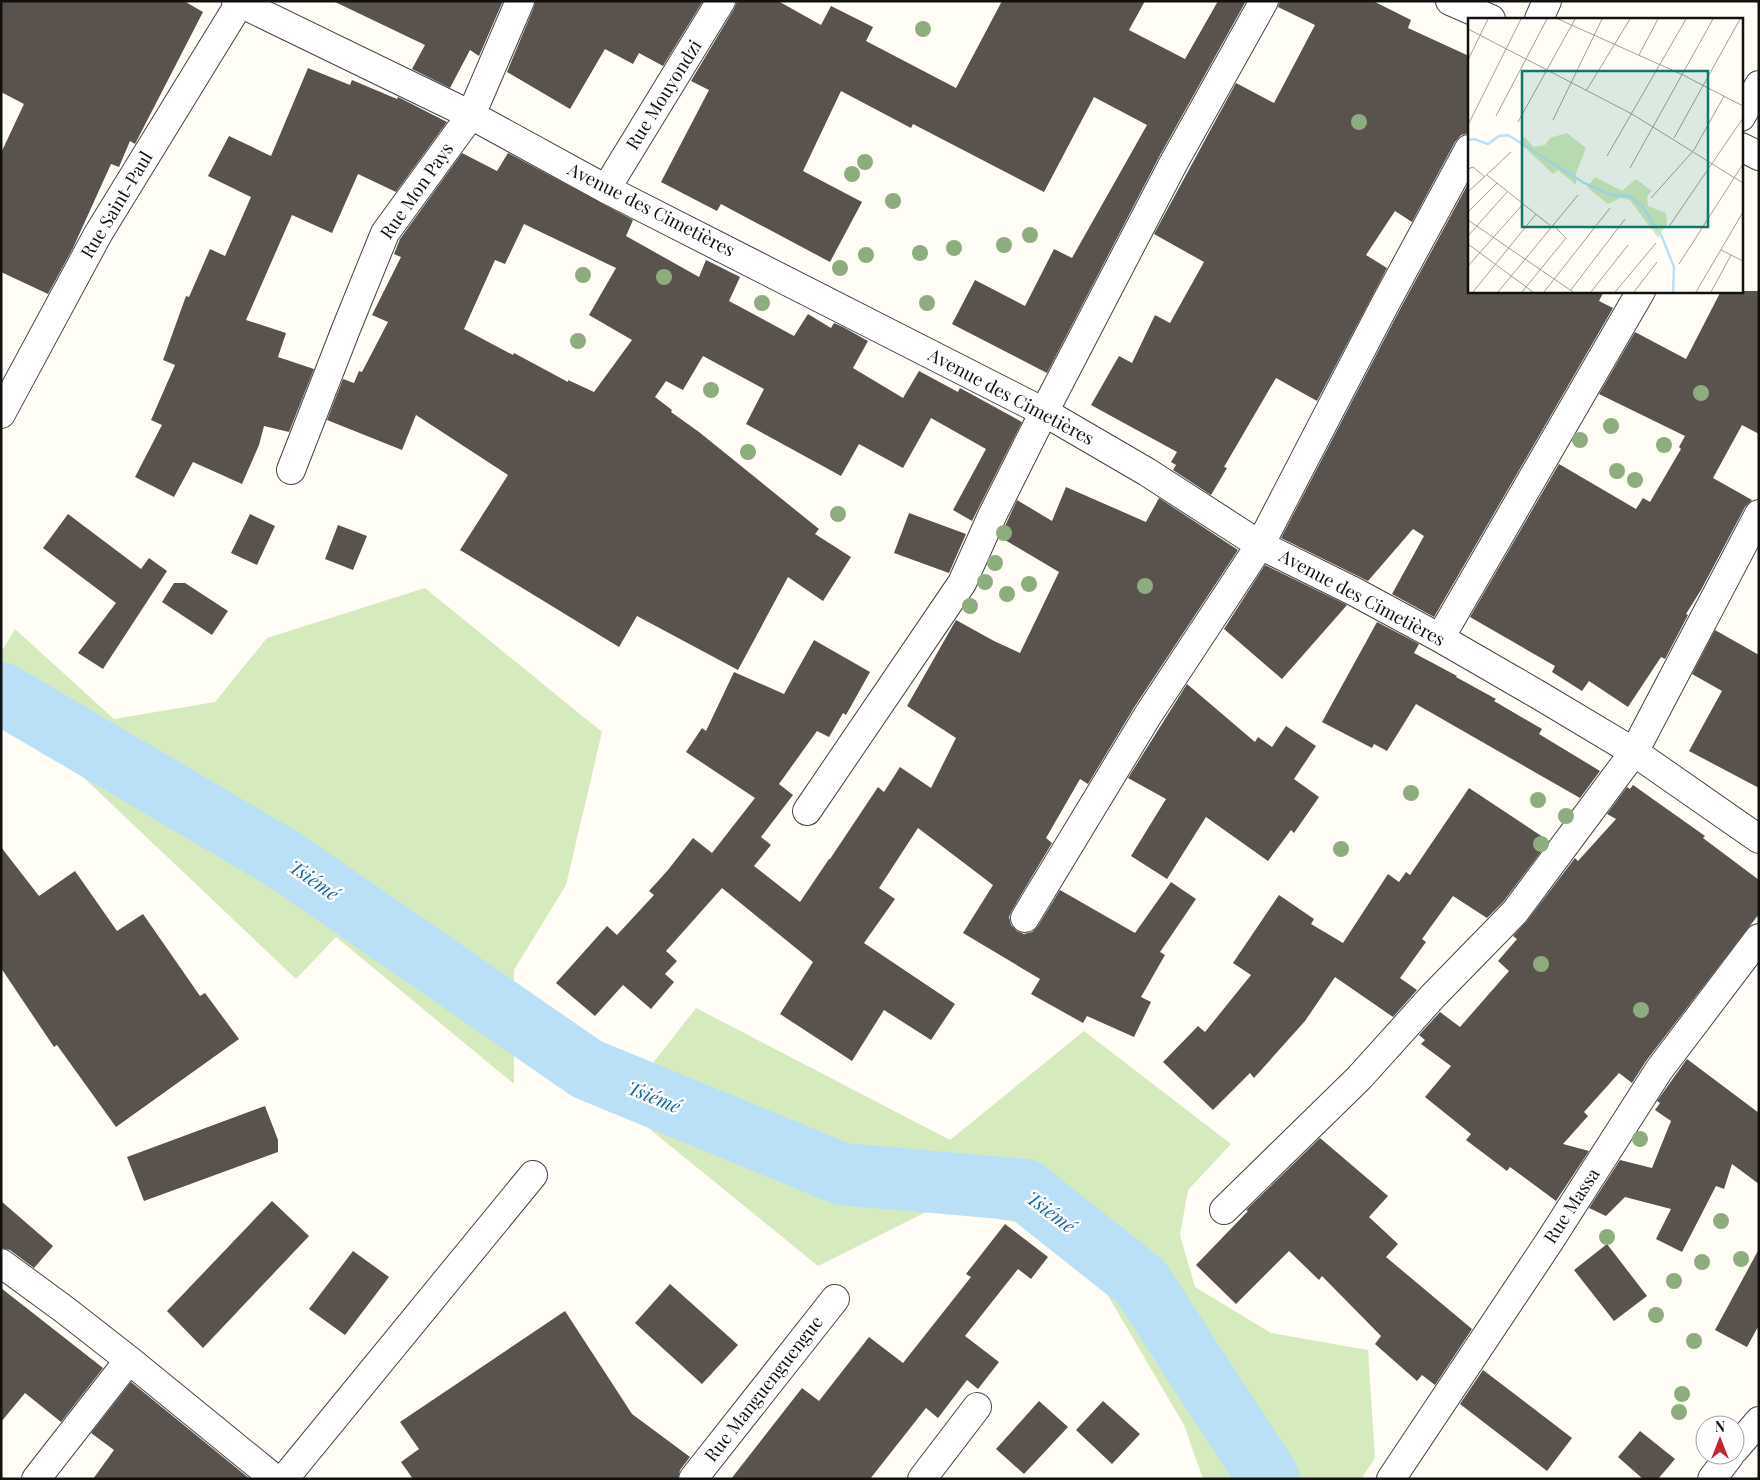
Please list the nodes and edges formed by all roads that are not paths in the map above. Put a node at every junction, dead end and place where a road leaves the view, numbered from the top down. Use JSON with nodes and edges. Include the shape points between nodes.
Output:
{"nodes":[{"id":1,"x":520,"y":1,"type":"edge"},
{"id":2,"x":722,"y":1,"type":"edge"},
{"id":3,"x":1264,"y":1,"type":"edge"},
{"id":4,"x":1450,"y":1,"type":"edge"},
{"id":5,"x":1547,"y":1,"type":"edge"},
{"id":6,"x":239,"y":2,"type":"edge"},
{"id":7,"x":1489,"y":18,"type":"edge"},
{"id":8,"x":1539,"y":18,"type":"edge"},
{"id":9,"x":1759,"y":85,"type":"edge"},
{"id":10,"x":471,"y":115,"type":"junction"},
{"id":11,"x":1742,"y":116,"type":"edge"},
{"id":12,"x":1742,"y":148,"type":"edge"},
{"id":13,"x":1468,"y":151,"type":"edge"},
{"id":14,"x":1759,"y":156,"type":"edge"},
{"id":15,"x":606,"y":189,"type":"junction"},
{"id":16,"x":1640,"y":292,"type":"edge"},
{"id":17,"x":1044,"y":412,"type":"junction"},
{"id":18,"x":1,"y":414,"type":"edge"},
{"id":19,"x":291,"y":470,"type":"dead end"},
{"id":20,"x":1759,"y":514,"type":"edge"},
{"id":21,"x":1260,"y":544,"type":"junction"},
{"id":22,"x":1440,"y":638,"type":"junction"},
{"id":23,"x":1634,"y":752,"type":"junction"},
{"id":24,"x":807,"y":811,"type":"dead end"},
{"id":25,"x":1759,"y":838,"type":"edge"},
{"id":26,"x":1025,"y":918,"type":"dead end"},
{"id":27,"x":1759,"y":938,"type":"edge"},
{"id":28,"x":532,"y":1174,"type":"dead end"},
{"id":29,"x":1224,"y":1210,"type":"dead end"},
{"id":30,"x":2,"y":1266,"type":"edge"},
{"id":31,"x":835,"y":1299,"type":"dead end"},
{"id":32,"x":129,"y":1360,"type":"junction"},
{"id":33,"x":977,"y":1407,"type":"dead end"},
{"id":34,"x":1759,"y":1421,"type":"edge"},
{"id":35,"x":1745,"y":1437,"type":"edge"},
{"id":36,"x":1722,"y":1465,"type":"edge"},
{"id":37,"x":292,"y":1475,"type":"edge"},
{"id":38,"x":36,"y":1479,"type":"edge"},
{"id":39,"x":693,"y":1479,"type":"edge"},
{"id":40,"x":922,"y":1479,"type":"edge"},
{"id":41,"x":1391,"y":1479,"type":"edge"},
{"id":42,"x":1712,"y":1479,"type":"edge"}],
"edges":[{"from":1,"to":10,"type":"street","name":"Rue Mon Pays"},
{"from":2,"to":15,"type":"street","name":"Rue Mouyondzi"},
{"from":3,"to":17,"type":"street","via":[[1173,164]]},
{"from":4,"to":7,"type":"street"},
{"from":5,"to":8,"type":"street"},
{"from":6,"to":10,"type":"street","name":"Avenue des Cimetières"},
{"from":6,"to":18,"type":"street","name":"Rue Saint-Paul","via":[[98,234]]},
{"from":9,"to":11,"type":"street"},
{"from":10,"to":15,"type":"street","name":"Avenue des Cimetières"},
{"from":10,"to":19,"type":"street","name":"Rue Mon Pays","via":[[385,233]]},
{"from":12,"to":14,"type":"street"},
{"from":13,"to":21,"type":"street"},
{"from":15,"to":17,"type":"street","name":"Avenue des Cimetières"},
{"from":16,"to":22,"type":"street"},
{"from":17,"to":21,"type":"street","name":"Avenue des Cimetières"},
{"from":17,"to":24,"type":"street","via":[[962,583]]},
{"from":20,"to":23,"type":"street"},
{"from":21,"to":22,"type":"street","name":"Avenue des Cimetières"},
{"from":21,"to":26,"type":"street","via":[[1148,715]]},
{"from":22,"to":23,"type":"street","name":"Avenue des Cimetières"},
{"from":23,"to":25,"type":"street","name":"Avenue des Cimetières"},
{"from":23,"to":29,"type":"street","via":[[1515,912],[1359,1078]]},
{"from":27,"to":41,"type":"street","name":"Rue Massa","via":[[1659,1070]]},
{"from":28,"to":37,"type":"street"},
{"from":30,"to":32,"type":"street"},
{"from":31,"to":39,"type":"street","name":"Rue Manguenguengue"},
{"from":32,"to":37,"type":"street"},
{"from":32,"to":38,"type":"street"},
{"from":33,"to":40,"type":"street"},
{"from":34,"to":35,"type":"street"},
{"from":36,"to":42,"type":"street"}]}
